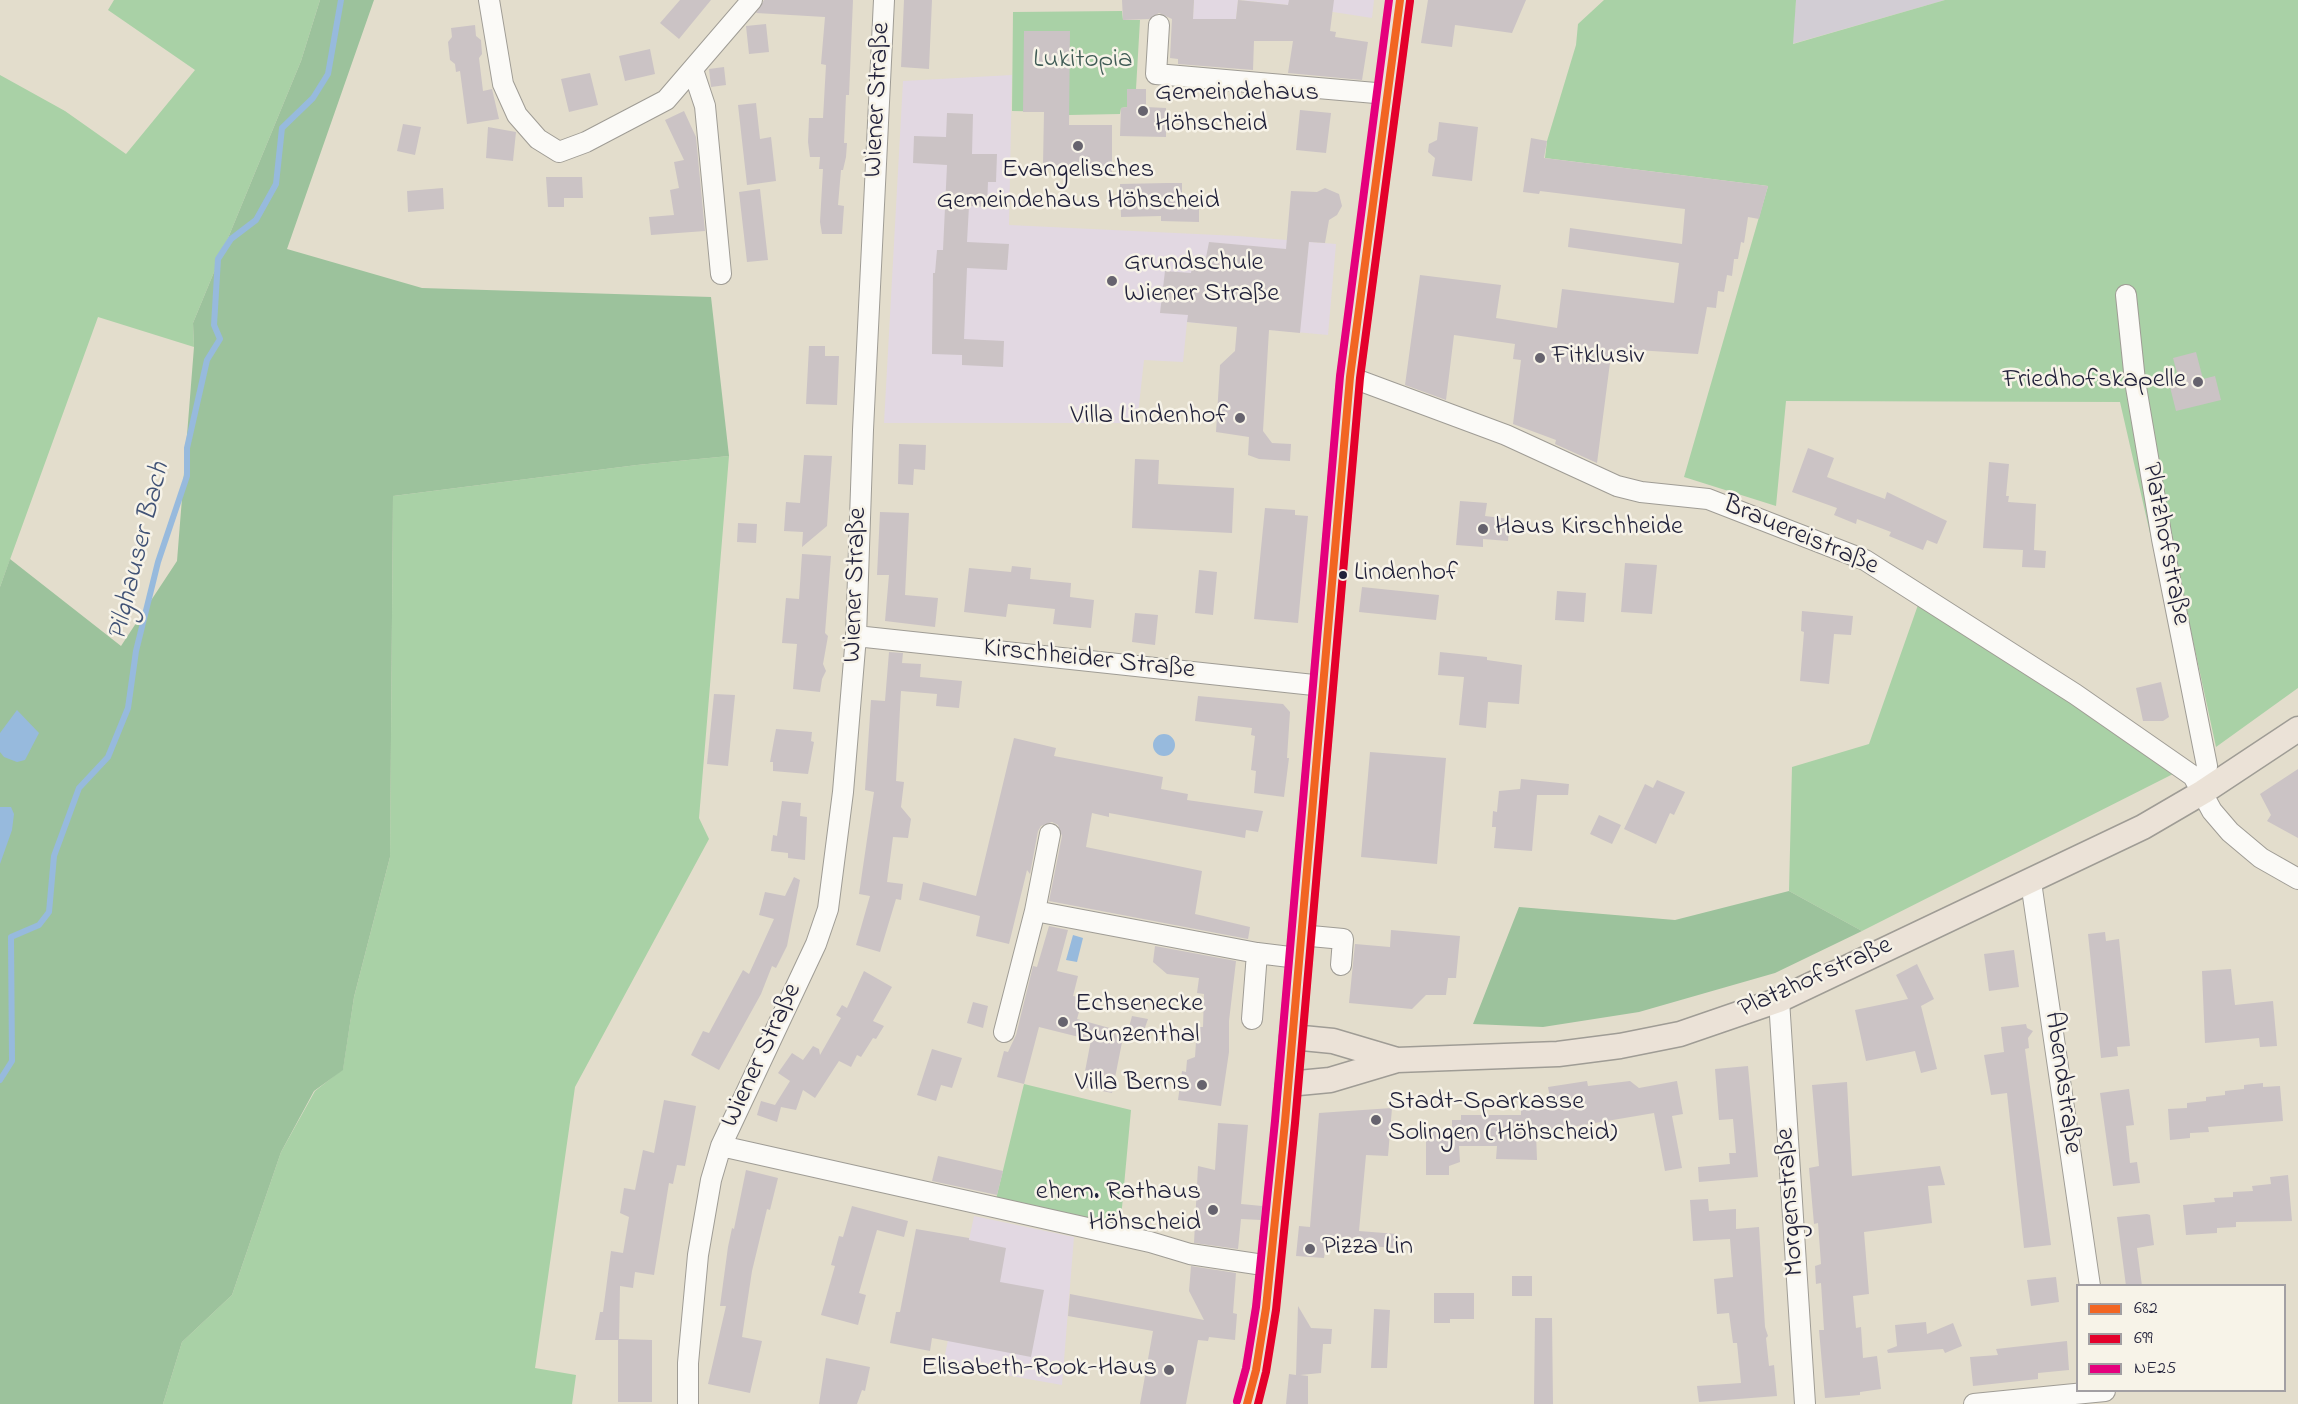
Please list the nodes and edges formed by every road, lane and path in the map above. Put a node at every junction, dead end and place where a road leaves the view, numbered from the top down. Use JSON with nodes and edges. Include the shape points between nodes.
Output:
{"nodes":[{"id":1,"x":489,"y":0,"type":"edge"},
{"id":2,"x":752,"y":0,"type":"edge"},
{"id":3,"x":884,"y":0,"type":"edge"},
{"id":4,"x":1400,"y":0,"type":"edge"},
{"id":5,"x":1159,"y":26,"type":"dead end"},
{"id":6,"x":693,"y":70,"type":"junction"},
{"id":7,"x":1387,"y":94,"type":"junction"},
{"id":8,"x":721,"y":274,"type":"dead end"},
{"id":9,"x":2126,"y":295,"type":"dead end"},
{"id":10,"x":1350,"y":377,"type":"junction"},
{"id":11,"x":856,"y":636,"type":"junction"},
{"id":12,"x":1323,"y":686,"type":"junction"},
{"id":13,"x":2298,"y":729,"type":"edge"},
{"id":14,"x":2203,"y":792,"type":"junction"},
{"id":15,"x":1050,"y":834,"type":"dead end"},
{"id":16,"x":2298,"y":879,"type":"edge"},
{"id":17,"x":2031,"y":882,"type":"junction"},
{"id":18,"x":1035,"y":911,"type":"junction"},
{"id":19,"x":1299,"y":947,"type":"junction"},
{"id":20,"x":1257,"y":953,"type":"junction"},
{"id":21,"x":1341,"y":965,"type":"dead end"},
{"id":22,"x":1779,"y":1000,"type":"junction"},
{"id":23,"x":1252,"y":1019,"type":"dead end"},
{"id":24,"x":1004,"y":1032,"type":"dead end"},
{"id":25,"x":1292,"y":1037,"type":"junction"},
{"id":26,"x":1398,"y":1060,"type":"junction"},
{"id":27,"x":1288,"y":1084,"type":"junction"},
{"id":28,"x":721,"y":1146,"type":"junction"},
{"id":29,"x":1270,"y":1266,"type":"junction"},
{"id":30,"x":2090,"y":1284,"type":"edge"},
{"id":31,"x":2095,"y":1392,"type":"edge"},
{"id":32,"x":688,"y":1404,"type":"edge"},
{"id":33,"x":1247,"y":1404,"type":"edge"},
{"id":34,"x":1805,"y":1404,"type":"edge"},
{"id":35,"x":1974,"y":1404,"type":"edge"}],
"edges":[{"from":1,"to":6,"type":"street","via":[[503,84],[517,115],[538,139],[558,152],[586,142],[666,100]]},
{"from":2,"to":6,"type":"street"},
{"from":3,"to":11,"type":"street","name":"Wiener Straße"},
{"from":4,"to":7,"type":"main road"},
{"from":5,"to":7,"type":"street","via":[[1156,74]]},
{"from":6,"to":8,"type":"street","via":[[705,106]]},
{"from":7,"to":10,"type":"main road"},
{"from":9,"to":14,"type":"street","name":"Platzhofstraße","via":[[2129,346],[2207,766]]},
{"from":10,"to":12,"type":"main road"},
{"from":10,"to":14,"type":"street","name":"Brauereistraße","via":[[1506,435],[1617,486],[1718,501],[1865,560],[2085,701],[2193,776]]},
{"from":11,"to":12,"type":"street","name":"Kirschheider Straße"},
{"from":11,"to":28,"type":"street","name":"Wiener Straße","via":[[828,909],[816,944]]},
{"from":12,"to":19,"type":"main road"},
{"from":13,"to":14,"type":"main road","name":"Platzhofstraße"},
{"from":14,"to":16,"type":"street","name":"Brauereistraße","via":[[2212,811],[2237,838],[2261,858]]},
{"from":14,"to":17,"type":"main road","name":"Platzhofstraße","via":[[2143,827]]},
{"from":15,"to":18,"type":"street"},
{"from":17,"to":22,"type":"main road","name":"Platzhofstraße"},
{"from":17,"to":30,"type":"street","name":"Abendstraße"},
{"from":18,"to":20,"type":"street"},
{"from":18,"to":24,"type":"street"},
{"from":19,"to":20,"type":"street"},
{"from":19,"to":21,"type":"street","via":[[1342,939]]},
{"from":19,"to":25,"type":"main road"},
{"from":20,"to":23,"type":"street"},
{"from":22,"to":26,"type":"main road","name":"Platzhofstraße","via":[[1680,1034],[1620,1046],[1558,1054]]},
{"from":22,"to":34,"type":"street","name":"Morgenstraße"},
{"from":25,"to":26,"type":"main road","name":"Platzhofstraße","via":[[1333,1041]]},
{"from":25,"to":27,"type":"main road"},
{"from":26,"to":27,"type":"main road","name":"Platzhofstraße","via":[[1329,1080]]},
{"from":27,"to":29,"type":"main road"},
{"from":28,"to":29,"type":"street","name":"Wiener Straße","via":[[1190,1254]]},
{"from":28,"to":32,"type":"street","name":"Wiener Straße","via":[[698,1255]]},
{"from":29,"to":33,"type":"main road","via":[[1256,1370]]},
{"from":31,"to":35,"type":"street"}]}
